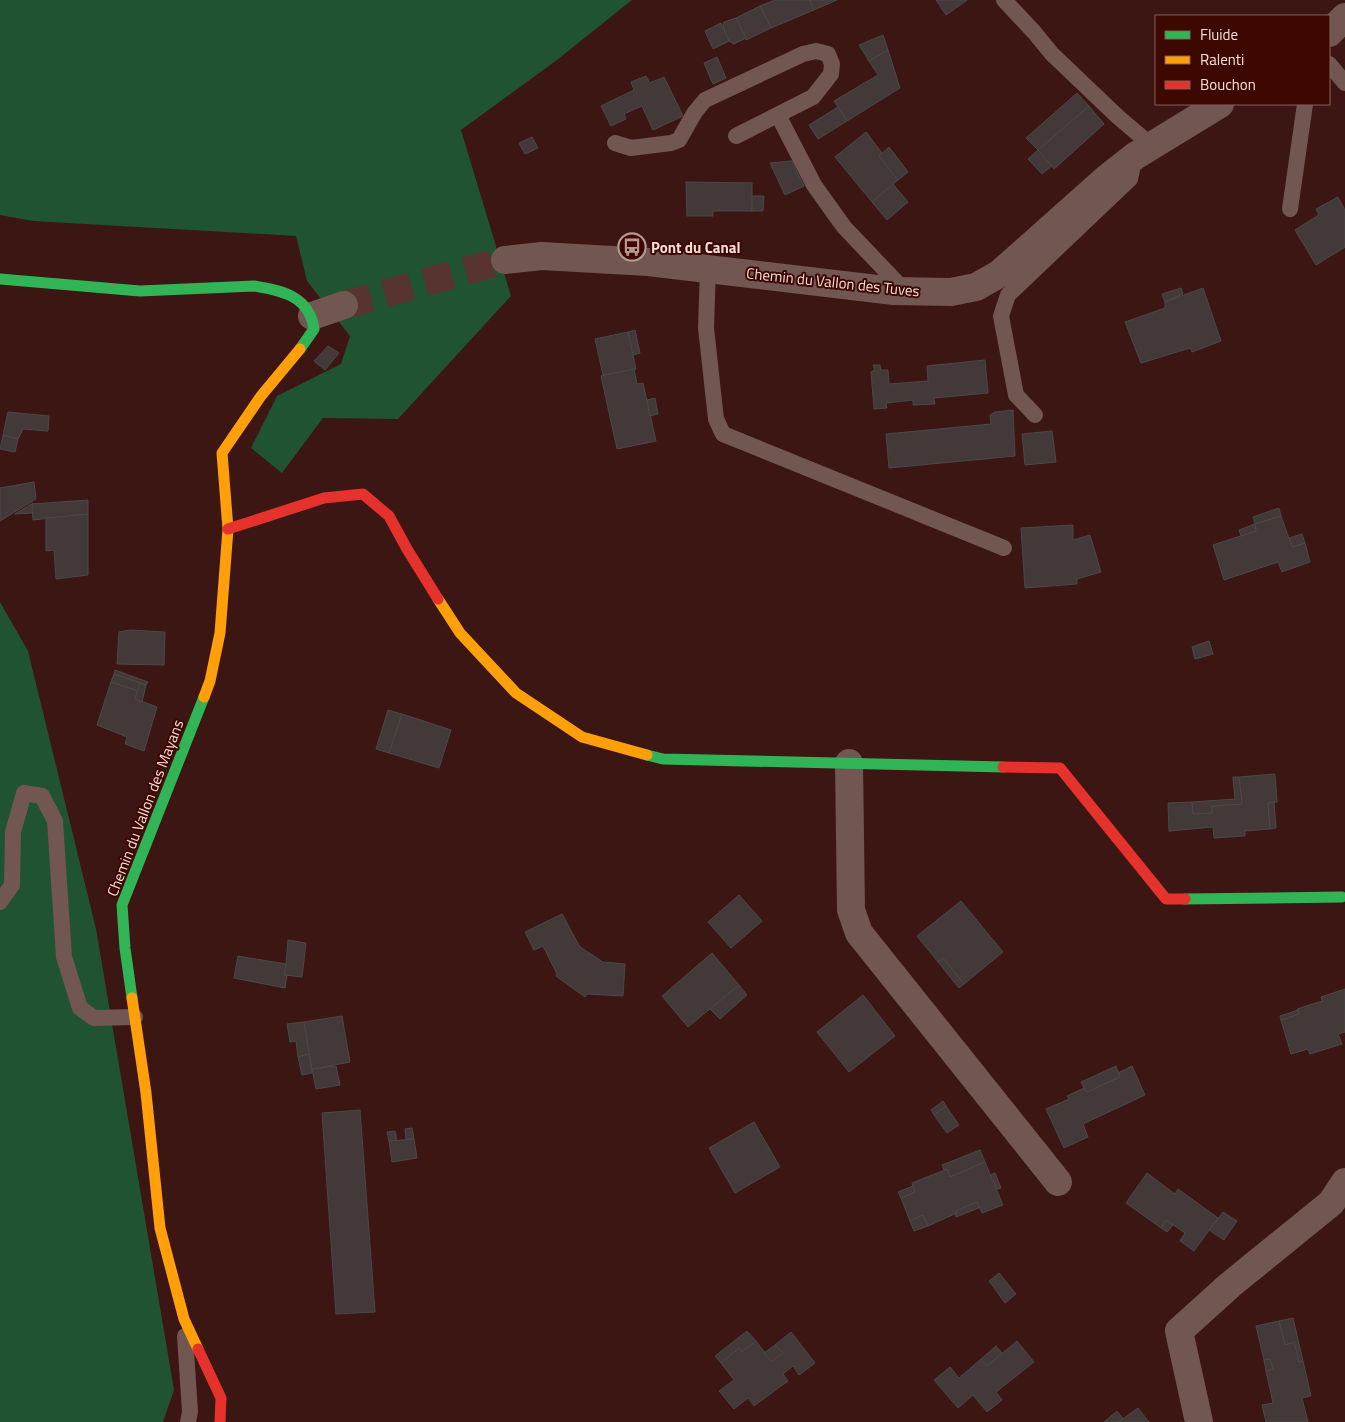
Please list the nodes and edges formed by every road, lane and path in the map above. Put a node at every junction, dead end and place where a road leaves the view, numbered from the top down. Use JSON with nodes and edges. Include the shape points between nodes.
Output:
{"nodes":[{"id":1,"x":1004,"y":0,"type":"edge"},
{"id":2,"x":1345,"y":16,"type":"edge"},
{"id":3,"x":1330,"y":32,"type":"edge"},
{"id":4,"x":1330,"y":65,"type":"edge"},
{"id":5,"x":1345,"y":84,"type":"edge"},
{"id":6,"x":1218,"y":105,"type":"edge"},
{"id":7,"x":1304,"y":105,"type":"edge"},
{"id":8,"x":778,"y":115,"type":"junction"},
{"id":9,"x":736,"y":136,"type":"dead end"},
{"id":10,"x":615,"y":143,"type":"dead end"},
{"id":11,"x":1143,"y":150,"type":"junction"},
{"id":12,"x":1290,"y":209,"type":"dead end"},
{"id":13,"x":505,"y":260,"type":"tunnel mouth"},
{"id":14,"x":708,"y":268,"type":"junction"},
{"id":15,"x":0,"y":279,"type":"edge"},
{"id":16,"x":905,"y":291,"type":"junction"},
{"id":17,"x":344,"y":305,"type":"tunnel mouth"},
{"id":18,"x":312,"y":316,"type":"junction"},
{"id":19,"x":1035,"y":415,"type":"dead end"},
{"id":20,"x":228,"y":529,"type":"junction"},
{"id":21,"x":1004,"y":548,"type":"dead end"},
{"id":22,"x":848,"y":763,"type":"junction"},
{"id":23,"x":1342,"y":897,"type":"dead end"},
{"id":24,"x":0,"y":902,"type":"edge"},
{"id":25,"x":135,"y":1016,"type":"junction"},
{"id":26,"x":1058,"y":1182,"type":"dead end"},
{"id":27,"x":1345,"y":1182,"type":"edge"},
{"id":28,"x":184,"y":1319,"type":"junction"},
{"id":29,"x":188,"y":1422,"type":"edge"},
{"id":30,"x":220,"y":1422,"type":"edge"},
{"id":31,"x":1199,"y":1422,"type":"edge"}],
"edges":[{"from":1,"to":11,"type":"lane","via":[[1052,54],[1117,116]]},
{"from":2,"to":3,"type":"street"},
{"from":4,"to":5,"type":"lane"},
{"from":6,"to":11,"type":"street","name":"Chemin du Vallon des Tuves"},
{"from":7,"to":12,"type":"lane"},
{"from":8,"to":9,"type":"lane"},
{"from":8,"to":10,"type":"lane","via":[[813,97],[831,74],[828,54],[816,51],[803,54],[705,100],[679,140],[670,144],[631,148]]},
{"from":8,"to":16,"type":"lane","via":[[819,192],[844,226]]},
{"from":11,"to":16,"type":"street","name":"Chemin du Vallon des Tuves","via":[[999,274],[976,287],[951,292]]},
{"from":11,"to":19,"type":"lane","via":[[1130,179],[1008,295],[1001,316],[1016,395]]},
{"from":13,"to":14,"type":"street","name":"Chemin du Vallon des Tuves","via":[[542,256]]},
{"from":14,"to":16,"type":"street","name":"Chemin du Vallon des Tuves"},
{"from":14,"to":21,"type":"lane","via":[[706,328],[716,419],[723,434]]},
{"from":15,"to":18,"type":"street","via":[[140,291],[254,286],[290,295]]},
{"from":17,"to":18,"type":"street"},
{"from":18,"to":20,"type":"street","name":"Chemin du Vallon des Mayans","via":[[314,329],[307,341],[261,396],[222,453]]},
{"from":20,"to":22,"type":"street","via":[[324,498],[363,494],[389,516],[460,633],[516,693],[582,737],[663,759]]},
{"from":20,"to":25,"type":"street","name":"Chemin du Vallon des Mayans","via":[[220,633],[210,681],[122,905]]},
{"from":22,"to":23,"type":"street","via":[[1060,768],[1166,899]]},
{"from":22,"to":26,"type":"street","via":[[851,910],[859,933]]},
{"from":24,"to":25,"type":"lane","via":[[12,885],[14,832],[24,793],[42,796],[55,821],[64,957],[80,1008],[94,1018]]},
{"from":25,"to":28,"type":"street","name":"Chemin du Vallon des Mayans","via":[[160,1228]]},
{"from":27,"to":31,"type":"street","via":[[1331,1203],[1230,1284],[1179,1331]]},
{"from":28,"to":29,"type":"lane"},
{"from":28,"to":30,"type":"street","name":"Chemin du Vallon des Mayans","via":[[222,1398]]}]}
